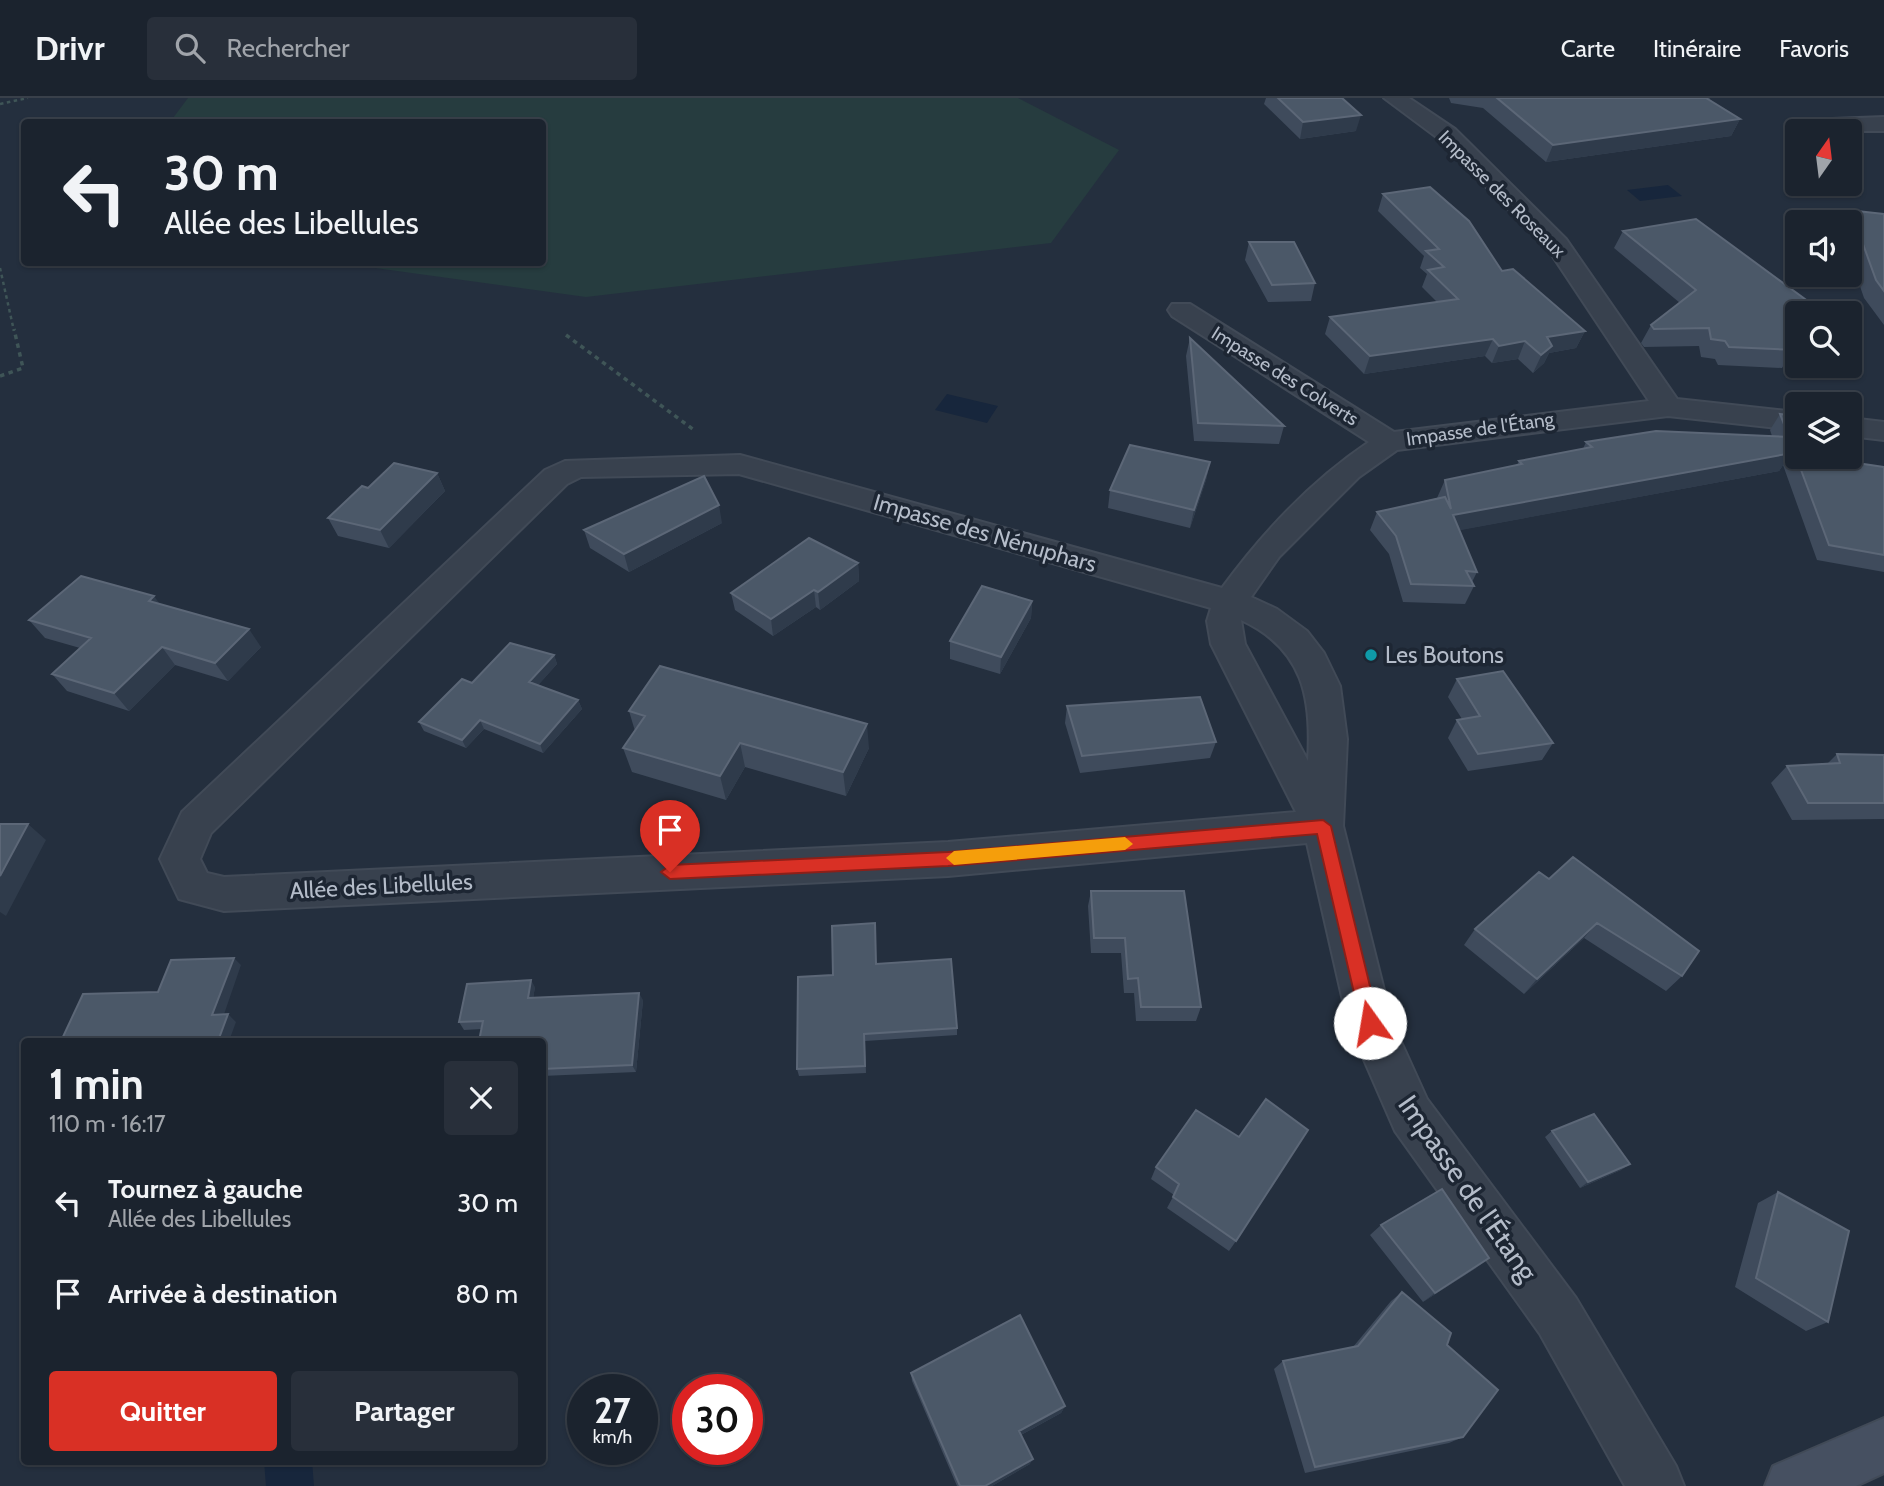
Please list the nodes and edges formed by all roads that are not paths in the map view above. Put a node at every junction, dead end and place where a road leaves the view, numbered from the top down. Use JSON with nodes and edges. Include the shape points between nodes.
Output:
{"nodes":[{"id":1,"x":1395,"y":98,"type":"edge"},
{"id":2,"x":1884,"y":124,"type":"edge"},
{"id":3,"x":1862,"y":125,"type":"edge"},
{"id":4,"x":1181,"y":310,"type":"dead end"},
{"id":5,"x":1668,"y":407,"type":"junction"},
{"id":6,"x":1785,"y":420,"type":"edge"},
{"id":7,"x":1862,"y":428,"type":"edge"},
{"id":8,"x":1884,"y":430,"type":"edge"},
{"id":9,"x":1389,"y":442,"type":"junction"},
{"id":10,"x":740,"y":464,"type":"joint"},
{"id":11,"x":1230,"y":602,"type":"junction"},
{"id":12,"x":1323,"y":826,"type":"junction"},
{"id":13,"x":1884,"y":1445,"type":"edge"},
{"id":14,"x":1656,"y":1486,"type":"edge"},
{"id":15,"x":1793,"y":1486,"type":"edge"}],
"edges":[{"from":1,"to":5,"type":"street","name":"Impasse des Roseaux","via":[[1447,134],[1557,244]]},
{"from":2,"to":3,"type":"street"},
{"from":4,"to":9,"type":"street","name":"Impasse des Colverts"},
{"from":5,"to":6,"type":"street","name":"Impasse de l'Étang"},
{"from":5,"to":9,"type":"street","name":"Impasse de l'Étang"},
{"from":7,"to":8,"type":"street"},
{"from":9,"to":11,"type":"street","name":"Impasse de l'Étang","via":[[1348,470],[1268,549]]},
{"from":10,"to":11,"type":"street","name":"Impasse des Nénuphars"},
{"from":10,"to":12,"type":"street","name":"Allée des Libellules","via":[[576,468],[556,477],[196,823],[180,859],[193,887],[238,893],[948,859]]},
{"from":11,"to":12,"type":"street","name":"Impasse de l'Étang","via":[[1224,621],[1228,644]]},
{"from":11,"to":12,"type":"street","name":"Impasse de l'Étang","via":[[1269,619],[1302,646],[1321,676],[1328,702]]},
{"from":12,"to":14,"type":"street","name":"Impasse de l'Étang","via":[[1370,1023],[1411,1115],[1558,1316]]},
{"from":13,"to":15,"type":"main road"}]}
